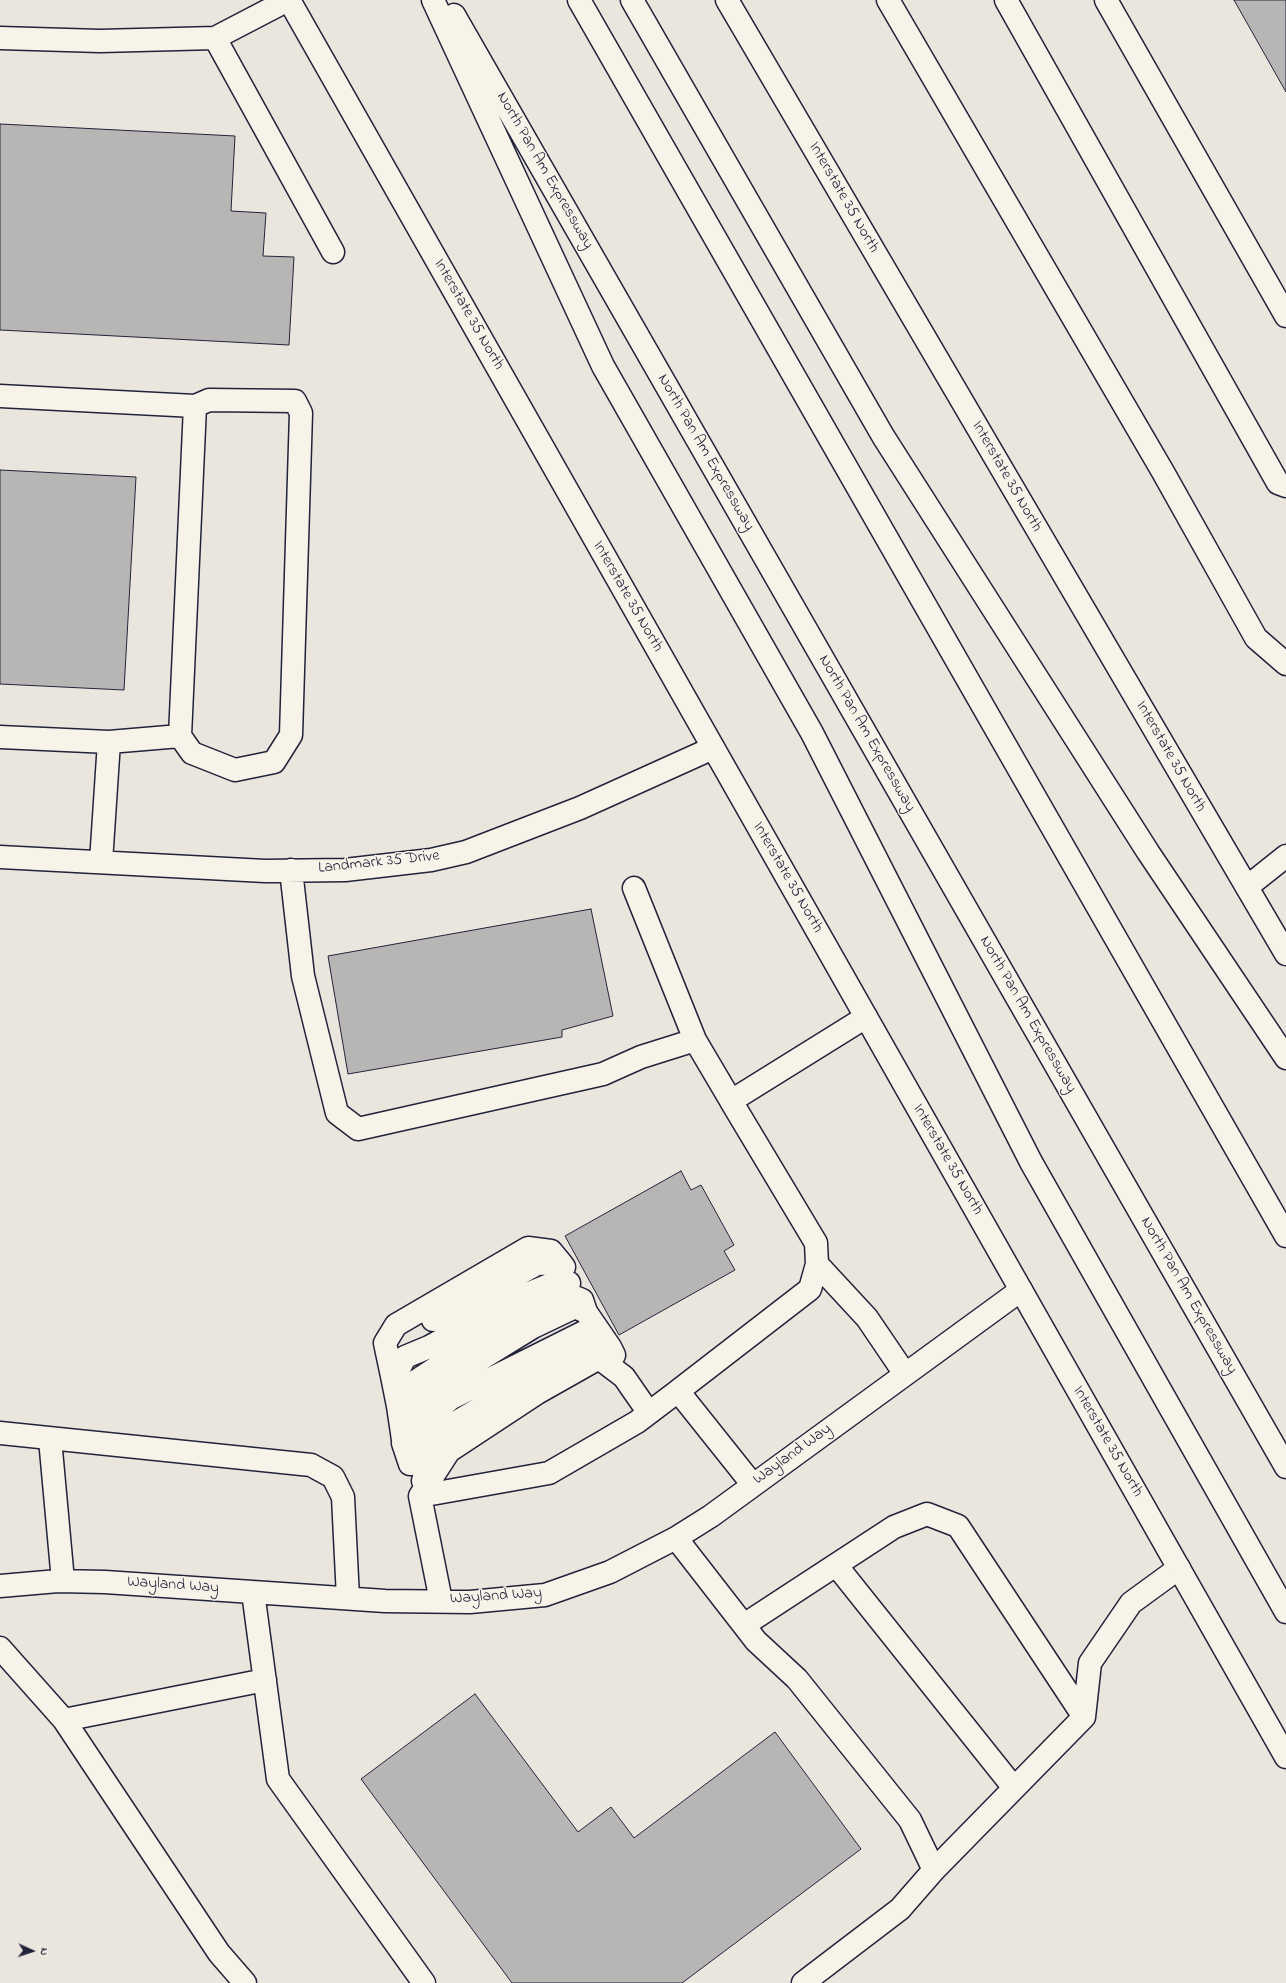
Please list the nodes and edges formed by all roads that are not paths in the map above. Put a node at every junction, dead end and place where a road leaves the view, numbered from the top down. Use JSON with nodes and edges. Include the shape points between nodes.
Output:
{"nodes":[{"id":1,"x":288,"y":0,"type":"edge"},
{"id":2,"x":433,"y":0,"type":"edge"},
{"id":3,"x":446,"y":0,"type":"edge"},
{"id":4,"x":579,"y":0,"type":"edge"},
{"id":5,"x":632,"y":0,"type":"edge"},
{"id":6,"x":727,"y":0,"type":"edge"},
{"id":7,"x":888,"y":0,"type":"edge"},
{"id":8,"x":1006,"y":0,"type":"edge"},
{"id":9,"x":1106,"y":0,"type":"edge"},
{"id":10,"x":0,"y":38,"type":"edge"},
{"id":11,"x":215,"y":38,"type":"junction"},
{"id":12,"x":333,"y":252,"type":"dead end"},
{"id":13,"x":1286,"y":316,"type":"edge"},
{"id":14,"x":0,"y":396,"type":"edge"},
{"id":15,"x":195,"y":406,"type":"junction"},
{"id":16,"x":1286,"y":486,"type":"edge"},
{"id":17,"x":1286,"y":664,"type":"edge"},
{"id":18,"x":180,"y":736,"type":"junction"},
{"id":19,"x":0,"y":737,"type":"edge"},
{"id":20,"x":109,"y":742,"type":"junction"},
{"id":21,"x":713,"y":748,"type":"junction"},
{"id":22,"x":1286,"y":856,"type":"edge"},
{"id":23,"x":0,"y":857,"type":"edge"},
{"id":24,"x":101,"y":862,"type":"junction"},
{"id":25,"x":290,"y":870,"type":"junction"},
{"id":26,"x":1246,"y":887,"type":"junction"},
{"id":27,"x":634,"y":888,"type":"dead end"},
{"id":28,"x":1286,"y":954,"type":"edge"},
{"id":29,"x":866,"y":1017,"type":"junction"},
{"id":30,"x":695,"y":1040,"type":"junction"},
{"id":31,"x":1286,"y":1058,"type":"edge"},
{"id":32,"x":731,"y":1101,"type":"junction"},
{"id":33,"x":1286,"y":1236,"type":"edge"},
{"id":34,"x":817,"y":1264,"type":"junction"},
{"id":35,"x":1021,"y":1290,"type":"junction"},
{"id":36,"x":581,"y":1299,"type":"junction"},
{"id":37,"x":610,"y":1346,"type":"junction"},
{"id":38,"x":906,"y":1374,"type":"junction"},
{"id":39,"x":624,"y":1377,"type":"junction"},
{"id":40,"x":393,"y":1381,"type":"junction"},
{"id":41,"x":678,"y":1391,"type":"junction"},
{"id":42,"x":398,"y":1406,"type":"junction"},
{"id":43,"x":648,"y":1413,"type":"junction"},
{"id":44,"x":0,"y":1433,"type":"edge"},
{"id":45,"x":50,"y":1439,"type":"junction"},
{"id":46,"x":403,"y":1443,"type":"junction"},
{"id":47,"x":410,"y":1464,"type":"junction"},
{"id":48,"x":1286,"y":1467,"type":"edge"},
{"id":49,"x":753,"y":1484,"type":"junction"},
{"id":50,"x":420,"y":1496,"type":"junction"},
{"id":51,"x":676,"y":1538,"type":"junction"},
{"id":52,"x":836,"y":1565,"type":"junction"},
{"id":53,"x":1179,"y":1568,"type":"junction"},
{"id":54,"x":64,"y":1581,"type":"junction"},
{"id":55,"x":0,"y":1586,"type":"edge"},
{"id":56,"x":253,"y":1592,"type":"junction"},
{"id":57,"x":348,"y":1598,"type":"junction"},
{"id":58,"x":441,"y":1601,"type":"junction"},
{"id":59,"x":1286,"y":1612,"type":"edge"},
{"id":60,"x":744,"y":1626,"type":"junction"},
{"id":61,"x":0,"y":1648,"type":"edge"},
{"id":62,"x":265,"y":1680,"type":"junction"},
{"id":63,"x":1084,"y":1717,"type":"junction"},
{"id":64,"x":64,"y":1720,"type":"junction"},
{"id":65,"x":1286,"y":1757,"type":"edge"},
{"id":66,"x":1014,"y":1788,"type":"junction"},
{"id":67,"x":934,"y":1870,"type":"junction"},
{"id":68,"x":245,"y":1983,"type":"edge"},
{"id":69,"x":424,"y":1983,"type":"edge"},
{"id":70,"x":803,"y":1983,"type":"edge"}],
"edges":[{"from":1,"to":11,"type":"main road"},
{"from":1,"to":21,"type":"main road","name":"Interstate 35 North"},
{"from":2,"to":59,"type":"main road","via":[[603,366],[816,740],[1032,1162]]},
{"from":3,"to":48,"type":"main road","name":"North Pan Am Expressway"},
{"from":4,"to":33,"type":"main road"},
{"from":5,"to":31,"type":"main road","via":[[883,436],[1148,852]]},
{"from":6,"to":26,"type":"main road","name":"Interstate 35 North"},
{"from":7,"to":17,"type":"main road","via":[[1256,638]]},
{"from":8,"to":16,"type":"main road","via":[[1278,483]]},
{"from":9,"to":13,"type":"main road"},
{"from":10,"to":11,"type":"main road","via":[[100,41]]},
{"from":11,"to":12,"type":"main road"},
{"from":14,"to":15,"type":"main road"},
{"from":15,"to":18,"type":"main road"},
{"from":15,"to":18,"type":"main road","via":[[209,400],[294,401],[301,413],[291,735],[274,762],[235,770],[192,753]]},
{"from":18,"to":20,"type":"main road"},
{"from":19,"to":20,"type":"main road"},
{"from":20,"to":24,"type":"main road"},
{"from":21,"to":25,"type":"main road","name":"Landmark 35 Drive","via":[[580,808],[466,852],[430,860],[345,870]]},
{"from":21,"to":29,"type":"main road","name":"Interstate 35 North"},
{"from":22,"to":26,"type":"main road"},
{"from":23,"to":24,"type":"main road","name":"Landmark 35 Drive"},
{"from":24,"to":25,"type":"main road","name":"Landmark 35 Drive"},
{"from":25,"to":30,"type":"main road","via":[[303,976],[337,1113],[358,1129],[603,1074],[641,1057]]},
{"from":26,"to":28,"type":"main road","name":"Interstate 35 North"},
{"from":27,"to":30,"type":"main road"},
{"from":29,"to":32,"type":"main road"},
{"from":29,"to":35,"type":"main road","name":"Interstate 35 North"},
{"from":30,"to":32,"type":"main road"},
{"from":32,"to":34,"type":"main road","via":[[816,1243]]},
{"from":34,"to":38,"type":"main road","via":[[867,1318]]},
{"from":34,"to":41,"type":"main road","via":[[810,1289]]},
{"from":35,"to":38,"type":"main road","name":"Wayland Way"},
{"from":35,"to":53,"type":"main road","name":"Interstate 35 North"},
{"from":36,"to":37,"type":"main road"},
{"from":36,"to":40,"type":"main road","via":[[559,1281],[515,1299],[429,1347],[405,1357]]},
{"from":36,"to":40,"type":"main road","via":[[562,1263],[537,1264],[403,1336],[394,1355]]},
{"from":36,"to":42,"type":"main road","via":[[565,1293],[498,1328],[410,1385]]},
{"from":36,"to":46,"type":"main road","via":[[575,1307],[533,1327],[426,1393],[409,1423]]},
{"from":37,"to":39,"type":"main road"},
{"from":37,"to":47,"type":"main road","via":[[588,1330],[450,1399],[432,1415]]},
{"from":37,"to":50,"type":"main road","via":[[587,1346],[436,1434]]},
{"from":38,"to":49,"type":"main road","name":"Wayland Way"},
{"from":39,"to":43,"type":"main road"},
{"from":39,"to":50,"type":"main road","via":[[599,1358],[538,1393],[449,1451]]},
{"from":40,"to":42,"type":"main road"},
{"from":41,"to":43,"type":"main road"},
{"from":41,"to":49,"type":"main road"},
{"from":42,"to":46,"type":"main road"},
{"from":43,"to":50,"type":"main road","via":[[549,1473]]},
{"from":44,"to":45,"type":"main road"},
{"from":45,"to":54,"type":"main road"},
{"from":45,"to":57,"type":"main road","via":[[311,1465],[333,1477],[343,1497]]},
{"from":46,"to":47,"type":"main road"},
{"from":47,"to":50,"type":"main road"},
{"from":49,"to":51,"type":"main road","name":"Wayland Way"},
{"from":50,"to":58,"type":"main road"},
{"from":51,"to":58,"type":"main road","name":"Wayland Way","via":[[610,1572],[545,1595],[470,1602]]},
{"from":51,"to":60,"type":"main road"},
{"from":52,"to":60,"type":"main road"},
{"from":52,"to":63,"type":"main road","via":[[894,1527],[927,1514],[958,1526]]},
{"from":52,"to":66,"type":"main road"},
{"from":53,"to":63,"type":"main road","via":[[1131,1603],[1090,1663]]},
{"from":53,"to":65,"type":"main road","name":"Interstate 35 North"},
{"from":54,"to":55,"type":"main road","name":"Wayland Way"},
{"from":54,"to":56,"type":"main road","name":"Wayland Way"},
{"from":56,"to":57,"type":"main road","name":"Wayland Way"},
{"from":56,"to":62,"type":"main road"},
{"from":57,"to":58,"type":"main road","name":"Wayland Way"},
{"from":60,"to":67,"type":"main road","via":[[756,1641],[797,1679],[910,1820]]},
{"from":61,"to":64,"type":"main road"},
{"from":62,"to":64,"type":"main road"},
{"from":62,"to":69,"type":"main road","via":[[278,1779]]},
{"from":63,"to":66,"type":"main road"},
{"from":64,"to":68,"type":"main road","via":[[220,1953]]},
{"from":66,"to":67,"type":"main road"},
{"from":67,"to":70,"type":"main road","via":[[900,1909]]}]}
